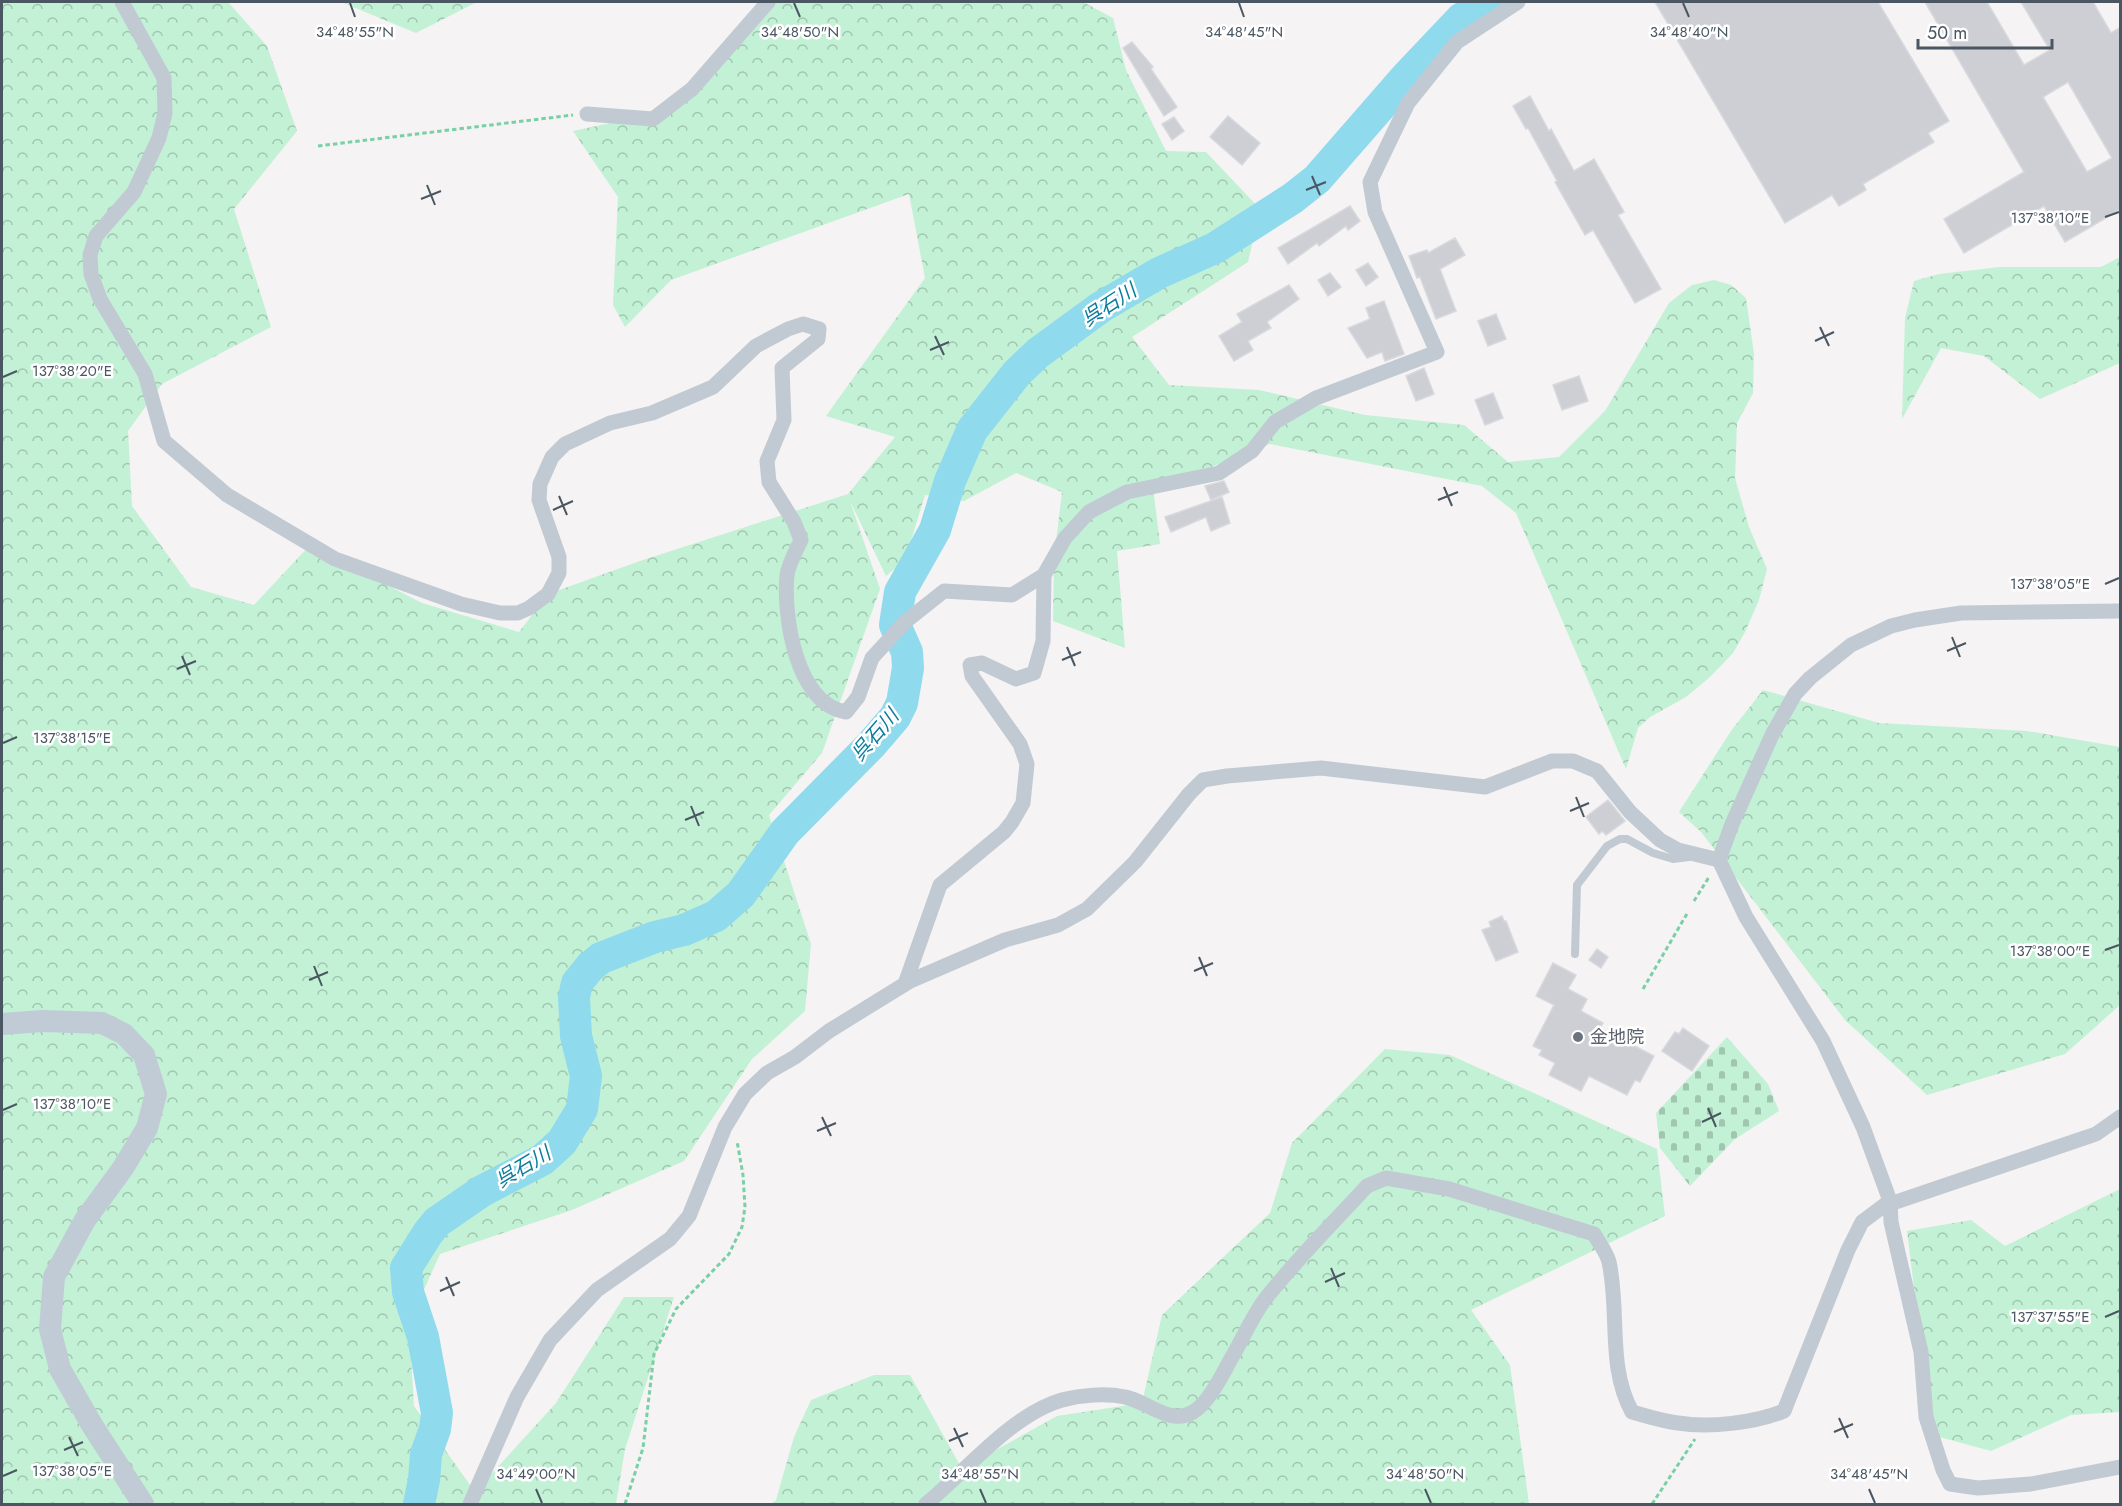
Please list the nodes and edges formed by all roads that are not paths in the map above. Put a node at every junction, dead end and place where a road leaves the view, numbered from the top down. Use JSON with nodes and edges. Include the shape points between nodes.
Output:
{"nodes":[{"id":1,"x":122,"y":2,"type":"edge"},
{"id":2,"x":768,"y":2,"type":"edge"},
{"id":3,"x":1518,"y":2,"type":"edge"},
{"id":4,"x":587,"y":114,"type":"road end"},
{"id":5,"x":1044,"y":575,"type":"junction"},
{"id":6,"x":2121,"y":611,"type":"edge"},
{"id":7,"x":1700,"y":856,"type":"junction"},
{"id":8,"x":1719,"y":860,"type":"junction"},
{"id":9,"x":1575,"y":954,"type":"dead end"},
{"id":10,"x":905,"y":984,"type":"junction"},
{"id":11,"x":2,"y":1024,"type":"edge"},
{"id":12,"x":2121,"y":1117,"type":"edge"},
{"id":13,"x":1890,"y":1203,"type":"junction"},
{"id":14,"x":2121,"y":1467,"type":"edge"},
{"id":15,"x":143,"y":1504,"type":"edge"},
{"id":16,"x":470,"y":1504,"type":"edge"},
{"id":17,"x":926,"y":1504,"type":"edge"}],
"edges":[{"from":1,"to":5,"type":"street","via":[[164,78],[165,113],[159,138],[134,192],[96,236],[90,255],[91,274],[100,299],[145,374],[164,441],[227,495],[334,559],[462,604],[518,613],[548,594],[559,573],[559,557],[539,501],[540,484],[552,457],[565,444],[610,423],[652,413],[714,387],[756,346],[803,324],[819,329],[818,339],[782,368],[784,420],[767,461],[769,482],[801,540],[787,573],[788,624],[797,660],[811,689],[835,710],[846,712],[858,698],[872,658],[905,622],[944,591],[1012,595]]},
{"from":2,"to":4,"type":"street","via":[[692,89],[653,118]]},
{"from":3,"to":5,"type":"street","via":[[1457,42],[1408,103],[1370,182],[1375,212],[1437,352],[1316,398],[1275,422],[1252,451],[1220,473],[1127,492],[1089,512],[1065,538]]},
{"from":5,"to":10,"type":"street","via":[[1043,641],[1034,673],[1016,678],[982,663],[970,665],[972,676],[1020,744],[1028,764],[1023,803],[1004,832],[940,885]]},
{"from":6,"to":8,"type":"street","via":[[1961,613],[1891,626],[1851,645],[1795,694],[1772,735]]},
{"from":7,"to":8,"type":"street"},
{"from":7,"to":9,"type":"lane","via":[[1673,859],[1627,838],[1607,846],[1577,885]]},
{"from":7,"to":10,"type":"street","via":[[1660,840],[1630,812],[1597,771],[1573,761],[1552,761],[1485,787],[1321,768],[1227,776],[1203,780],[1135,862],[1087,909],[1058,925],[1005,940]]},
{"from":8,"to":13,"type":"street","via":[[1746,917],[1823,1041],[1863,1127]]},
{"from":10,"to":16,"type":"street","via":[[767,1073],[745,1094],[725,1127],[689,1216],[670,1239],[597,1290],[550,1340],[517,1397]]},
{"from":11,"to":15,"type":"street","via":[[102,1023],[123,1034],[144,1055],[156,1094],[147,1128],[85,1220],[54,1277],[50,1329],[60,1369]]},
{"from":12,"to":13,"type":"street","via":[[2096,1134]]},
{"from":13,"to":14,"type":"street","via":[[1921,1352],[1926,1417],[1950,1484],[1978,1488],[2031,1485]]},
{"from":13,"to":17,"type":"street","via":[[1862,1222],[1784,1411],[1766,1419],[1704,1425],[1632,1412],[1623,1396],[1614,1337],[1616,1315],[1609,1260],[1594,1234],[1449,1189],[1386,1178],[1367,1186],[1265,1300],[1214,1388],[1192,1413],[1173,1417],[1126,1396],[1061,1401],[1036,1411],[999,1438]]}]}
